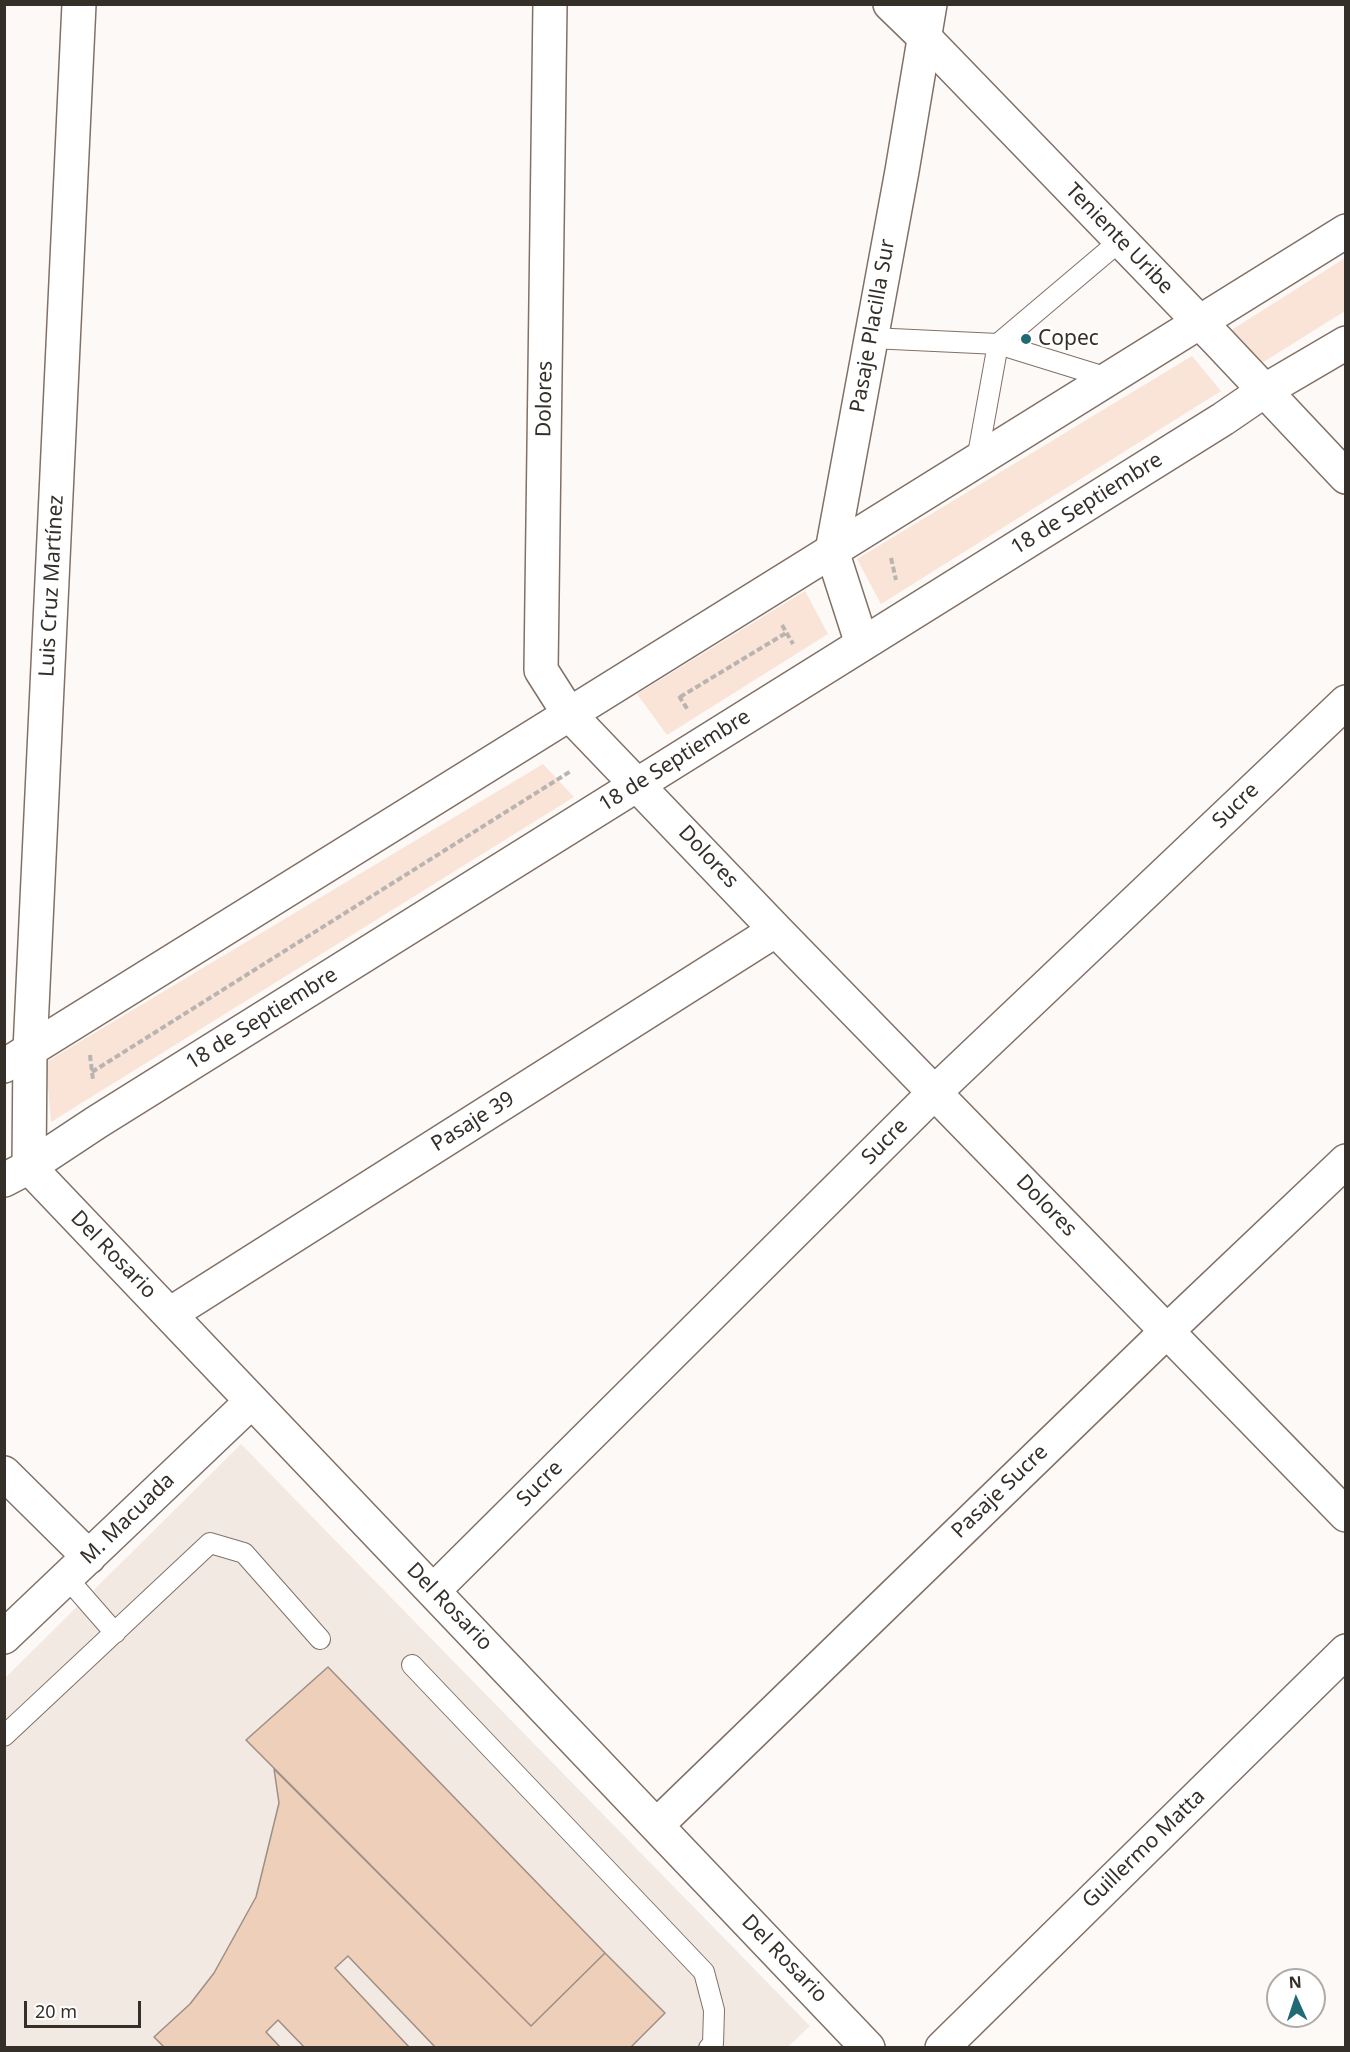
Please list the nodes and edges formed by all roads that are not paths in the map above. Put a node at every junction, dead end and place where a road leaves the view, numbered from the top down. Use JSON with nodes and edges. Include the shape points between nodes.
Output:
{"nodes":[{"id":1,"x":79,"y":4,"type":"edge"},
{"id":2,"x":550,"y":4,"type":"edge"},
{"id":3,"x":890,"y":4,"type":"edge"},
{"id":4,"x":930,"y":4,"type":"edge"},
{"id":5,"x":923,"y":36,"type":"junction"},
{"id":6,"x":1346,"y":231,"type":"edge"},
{"id":7,"x":1121,"y":240,"type":"junction"},
{"id":8,"x":1200,"y":322,"type":"junction"},
{"id":9,"x":871,"y":338,"type":"junction"},
{"id":10,"x":1346,"y":343,"type":"edge"},
{"id":11,"x":998,"y":344,"type":"junction"},
{"id":12,"x":1108,"y":378,"type":"junction"},
{"id":13,"x":1264,"y":391,"type":"junction"},
{"id":14,"x":977,"y":460,"type":"junction"},
{"id":15,"x":1346,"y":477,"type":"edge"},
{"id":16,"x":832,"y":551,"type":"junction"},
{"id":17,"x":862,"y":644,"type":"junction"},
{"id":18,"x":1346,"y":702,"type":"edge"},
{"id":19,"x":569,"y":714,"type":"junction"},
{"id":20,"x":638,"y":784,"type":"junction"},
{"id":21,"x":776,"y":930,"type":"junction"},
{"id":22,"x":17,"y":1058,"type":"edge"},
{"id":23,"x":935,"y":1092,"type":"junction"},
{"id":24,"x":1346,"y":1161,"type":"edge"},
{"id":25,"x":17,"y":1174,"type":"edge"},
{"id":26,"x":170,"y":1314,"type":"junction"},
{"id":27,"x":1167,"y":1330,"type":"junction"},
{"id":28,"x":252,"y":1401,"type":"junction"},
{"id":29,"x":4,"y":1473,"type":"edge"},
{"id":30,"x":1346,"y":1515,"type":"edge"},
{"id":31,"x":78,"y":1567,"type":"junction"},
{"id":32,"x":433,"y":1591,"type":"junction"},
{"id":33,"x":115,"y":1633,"type":"junction"},
{"id":34,"x":4,"y":1637,"type":"edge"},
{"id":35,"x":320,"y":1639,"type":"dead end"},
{"id":36,"x":1346,"y":1651,"type":"edge"},
{"id":37,"x":412,"y":1665,"type":"dead end"},
{"id":38,"x":4,"y":1736,"type":"edge"},
{"id":39,"x":657,"y":1825,"type":"junction"},
{"id":40,"x":709,"y":2048,"type":"edge"},
{"id":41,"x":868,"y":2048,"type":"edge"},
{"id":42,"x":942,"y":2048,"type":"edge"}],
"edges":[{"from":1,"to":22,"type":"street","name":"Luis Cruz Martínez"},
{"from":2,"to":19,"type":"street","name":"Dolores","via":[[541,670]]},
{"from":3,"to":5,"type":"street","name":"Teniente Uribe"},
{"from":4,"to":5,"type":"street","name":"Pasaje Placilla Sur"},
{"from":5,"to":7,"type":"street","name":"Teniente Uribe"},
{"from":5,"to":9,"type":"street","name":"Pasaje Placilla Sur"},
{"from":6,"to":8,"type":"street"},
{"from":7,"to":8,"type":"street","name":"Teniente Uribe"},
{"from":7,"to":11,"type":"lane"},
{"from":8,"to":12,"type":"street"},
{"from":8,"to":13,"type":"street","name":"Teniente Uribe"},
{"from":9,"to":11,"type":"lane"},
{"from":9,"to":16,"type":"street","name":"Pasaje Placilla Sur"},
{"from":10,"to":13,"type":"street","name":"18 de Septiembre"},
{"from":11,"to":12,"type":"lane"},
{"from":11,"to":14,"type":"lane"},
{"from":12,"to":14,"type":"street"},
{"from":13,"to":15,"type":"street","name":"Teniente Uribe"},
{"from":13,"to":17,"type":"street","name":"18 de Septiembre"},
{"from":14,"to":16,"type":"street"},
{"from":16,"to":17,"type":"street","name":"Pasaje Placilla Sur"},
{"from":16,"to":19,"type":"street"},
{"from":17,"to":20,"type":"street","name":"18 de Septiembre"},
{"from":18,"to":23,"type":"street","name":"Sucre"},
{"from":19,"to":20,"type":"street","name":"Dolores"},
{"from":19,"to":22,"type":"street"},
{"from":20,"to":21,"type":"street","name":"Dolores"},
{"from":20,"to":25,"type":"street","name":"18 de Septiembre"},
{"from":21,"to":23,"type":"street","name":"Dolores"},
{"from":21,"to":26,"type":"street","name":"Pasaje 39"},
{"from":22,"to":25,"type":"street","name":"Luis Cruz Martínez"},
{"from":23,"to":27,"type":"street","name":"Dolores"},
{"from":23,"to":32,"type":"street","name":"Sucre"},
{"from":24,"to":27,"type":"street","name":"Pasaje Sucre"},
{"from":25,"to":26,"type":"street","name":"Del Rosario"},
{"from":26,"to":28,"type":"street","name":"Del Rosario"},
{"from":27,"to":30,"type":"street","name":"Dolores"},
{"from":27,"to":39,"type":"street","name":"Pasaje Sucre"},
{"from":28,"to":31,"type":"street","name":"M. Macuada"},
{"from":28,"to":32,"type":"street","name":"Del Rosario"},
{"from":29,"to":31,"type":"street"},
{"from":31,"to":33,"type":"lane"},
{"from":31,"to":34,"type":"street","name":"M. Macuada"},
{"from":32,"to":39,"type":"street","name":"Del Rosario"},
{"from":33,"to":35,"type":"lane","via":[[210,1543],[244,1553]]},
{"from":33,"to":38,"type":"lane"},
{"from":36,"to":42,"type":"street","name":"Guillermo Matta"},
{"from":37,"to":40,"type":"lane","via":[[704,1972],[714,2010],[713,2044]]},
{"from":39,"to":41,"type":"street","name":"Del Rosario"}]}
